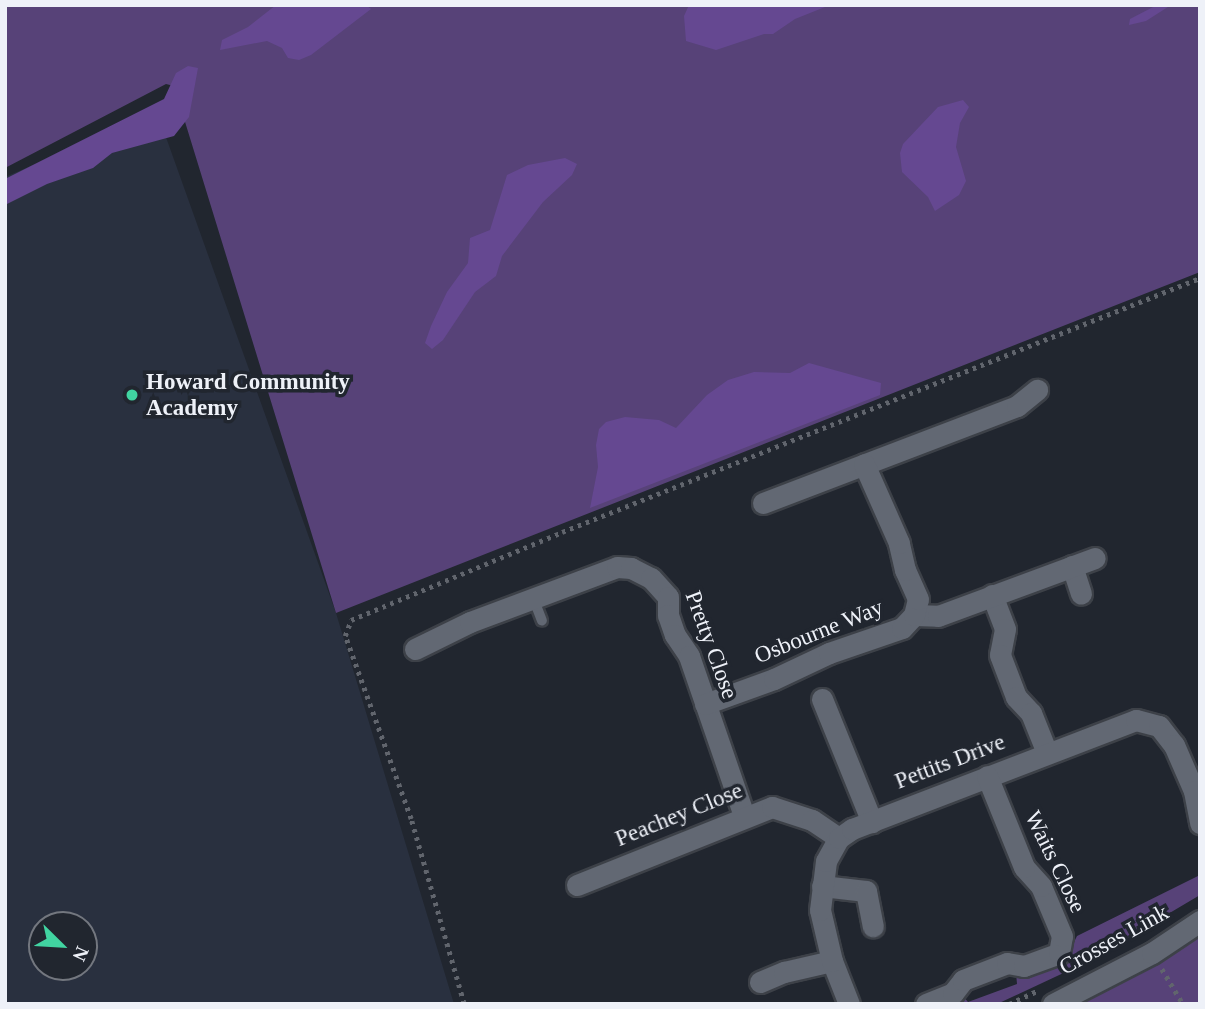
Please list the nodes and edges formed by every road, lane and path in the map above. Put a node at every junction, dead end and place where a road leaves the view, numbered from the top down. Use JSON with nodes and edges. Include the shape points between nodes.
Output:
{"nodes":[{"id":1,"x":1200,"y":278,"type":"edge"},
{"id":2,"x":1037,"y":390,"type":"dead end"},
{"id":3,"x":864,"y":464,"type":"junction"},
{"id":4,"x":763,"y":503,"type":"dead end"},
{"id":5,"x":1095,"y":558,"type":"dead end"},
{"id":6,"x":1072,"y":566,"type":"junction"},
{"id":7,"x":1082,"y":594,"type":"dead end"},
{"id":8,"x":992,"y":596,"type":"junction"},
{"id":9,"x":534,"y":600,"type":"junction"},
{"id":10,"x":914,"y":615,"type":"junction"},
{"id":11,"x":542,"y":621,"type":"dead end"},
{"id":12,"x":415,"y":649,"type":"dead end"},
{"id":13,"x":822,"y":699,"type":"dead end"},
{"id":14,"x":705,"y":704,"type":"junction"},
{"id":15,"x":1047,"y":753,"type":"junction"},
{"id":16,"x":987,"y":776,"type":"junction"},
{"id":17,"x":744,"y":816,"type":"junction"},
{"id":18,"x":872,"y":822,"type":"junction"},
{"id":19,"x":1200,"y":823,"type":"edge"},
{"id":20,"x":839,"y":838,"type":"junction"},
{"id":21,"x":577,"y":885,"type":"dead end"},
{"id":22,"x":822,"y":886,"type":"junction"},
{"id":23,"x":1200,"y":921,"type":"edge"},
{"id":24,"x":873,"y":926,"type":"dead end"},
{"id":25,"x":1152,"y":953,"type":"junction"},
{"id":26,"x":832,"y":961,"type":"junction"},
{"id":27,"x":760,"y":982,"type":"dead end"},
{"id":28,"x":464,"y":1004,"type":"edge"},
{"id":29,"x":849,"y":1004,"type":"edge"},
{"id":30,"x":926,"y":1004,"type":"edge"},
{"id":31,"x":1053,"y":1004,"type":"edge"},
{"id":32,"x":1183,"y":1004,"type":"edge"}],
"edges":[{"from":1,"to":28,"type":"path","via":[[351,620],[345,636],[411,818]]},
{"from":2,"to":3,"type":"street","via":[[1017,406]]},
{"from":3,"to":4,"type":"street"},
{"from":3,"to":10,"type":"street","name":"Osbourne Way","via":[[918,599]]},
{"from":5,"to":6,"type":"street"},
{"from":6,"to":7,"type":"street"},
{"from":6,"to":8,"type":"street"},
{"from":8,"to":10,"type":"street","via":[[938,616]]},
{"from":8,"to":15,"type":"street","name":"Pettits Drive","via":[[1005,629],[1000,655],[1016,697],[1031,713]]},
{"from":9,"to":11,"type":"lane"},
{"from":9,"to":12,"type":"street","name":"Pretty Close","via":[[470,622]]},
{"from":9,"to":14,"type":"street","name":"Pretty Close","via":[[617,567],[651,578],[668,597],[668,615],[689,656]]},
{"from":10,"to":14,"type":"street","name":"Osbourne Way","via":[[902,628]]},
{"from":13,"to":18,"type":"street"},
{"from":14,"to":17,"type":"street","name":"Pretty Close"},
{"from":15,"to":16,"type":"street","name":"Pettits Drive"},
{"from":15,"to":19,"type":"street","name":"Pettits Drive","via":[[1136,720],[1159,726],[1174,746],[1194,791]]},
{"from":16,"to":18,"type":"street","name":"Pettits Drive"},
{"from":16,"to":30,"type":"street","name":"Waits Close","via":[[1024,867],[1041,886],[1062,936],[1059,953],[1024,966],[1007,963],[962,980],[953,993]]},
{"from":17,"to":20,"type":"street","name":"Peachey Close","via":[[772,807],[812,820]]},
{"from":17,"to":21,"type":"street","name":"Peachey Close"},
{"from":18,"to":20,"type":"street","name":"Pettits Drive"},
{"from":20,"to":22,"type":"street","via":[[827,861]]},
{"from":22,"to":24,"type":"street","via":[[866,891]]},
{"from":22,"to":26,"type":"street","via":[[820,910]]},
{"from":23,"to":25,"type":"street","name":"Crosses Link"},
{"from":25,"to":31,"type":"street","name":"Crosses Link"},
{"from":25,"to":32,"type":"path"},
{"from":26,"to":27,"type":"street"},
{"from":26,"to":29,"type":"street"}]}
